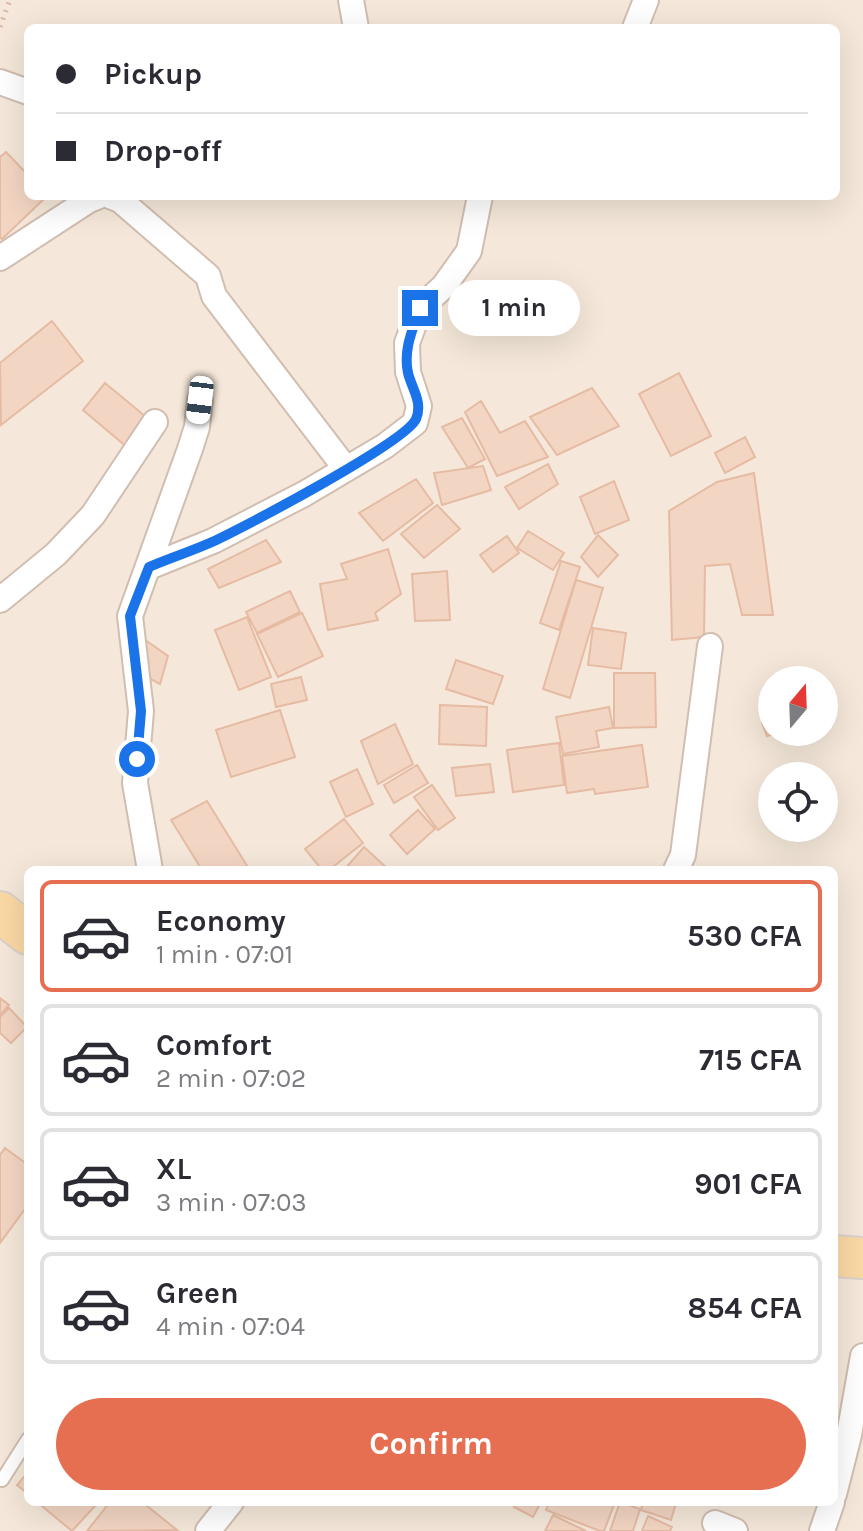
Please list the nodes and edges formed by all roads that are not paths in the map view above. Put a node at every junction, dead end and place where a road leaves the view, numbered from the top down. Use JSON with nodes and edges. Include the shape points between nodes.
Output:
{"nodes":[{"id":1,"x":351,"y":0,"type":"edge"},
{"id":2,"x":646,"y":0,"type":"edge"},
{"id":3,"x":355,"y":24,"type":"edge"},
{"id":4,"x":637,"y":24,"type":"edge"},
{"id":5,"x":0,"y":82,"type":"edge"},
{"id":6,"x":24,"y":91,"type":"edge"},
{"id":7,"x":89,"y":200,"type":"edge"},
{"id":8,"x":120,"y":200,"type":"edge"},
{"id":9,"x":479,"y":200,"type":"edge"},
{"id":10,"x":0,"y":258,"type":"edge"},
{"id":11,"x":200,"y":400,"type":"dead end"},
{"id":12,"x":155,"y":422,"type":"dead end"},
{"id":13,"x":346,"y":469,"type":"junction"},
{"id":14,"x":149,"y":567,"type":"junction"},
{"id":15,"x":0,"y":600,"type":"edge"},
{"id":16,"x":710,"y":646,"type":"dead end"},
{"id":17,"x":149,"y":866,"type":"edge"},
{"id":18,"x":678,"y":866,"type":"edge"},
{"id":19,"x":0,"y":912,"type":"edge"},
{"id":20,"x":24,"y":931,"type":"edge"},
{"id":21,"x":838,"y":1256,"type":"edge"},
{"id":22,"x":863,"y":1258,"type":"edge"},
{"id":23,"x":863,"y":1356,"type":"edge"},
{"id":24,"x":24,"y":1445,"type":"edge"},
{"id":25,"x":838,"y":1478,"type":"edge"},
{"id":26,"x":2,"y":1480,"type":"edge"},
{"id":27,"x":228,"y":1506,"type":"edge"},
{"id":28,"x":831,"y":1506,"type":"edge"},
{"id":29,"x":208,"y":1531,"type":"edge"},
{"id":30,"x":822,"y":1531,"type":"edge"}],
"edges":[{"from":1,"to":3,"type":"street"},
{"from":2,"to":4,"type":"street"},
{"from":5,"to":6,"type":"street"},
{"from":7,"to":10,"type":"street"},
{"from":8,"to":13,"type":"street","via":[[208,276],[214,296]]},
{"from":9,"to":13,"type":"street","via":[[469,251],[420,308],[407,343],[408,372],[419,406],[415,423]]},
{"from":11,"to":14,"type":"street","via":[[197,427]]},
{"from":12,"to":15,"type":"street","via":[[93,515]]},
{"from":13,"to":14,"type":"street","via":[[213,541]]},
{"from":14,"to":17,"type":"street","via":[[130,616],[141,711],[135,783]]},
{"from":16,"to":18,"type":"street","via":[[688,825]]},
{"from":19,"to":20,"type":"main road"},
{"from":21,"to":22,"type":"main road"},
{"from":23,"to":25,"type":"street"},
{"from":24,"to":26,"type":"lane"},
{"from":27,"to":29,"type":"street"},
{"from":28,"to":30,"type":"street"}]}
